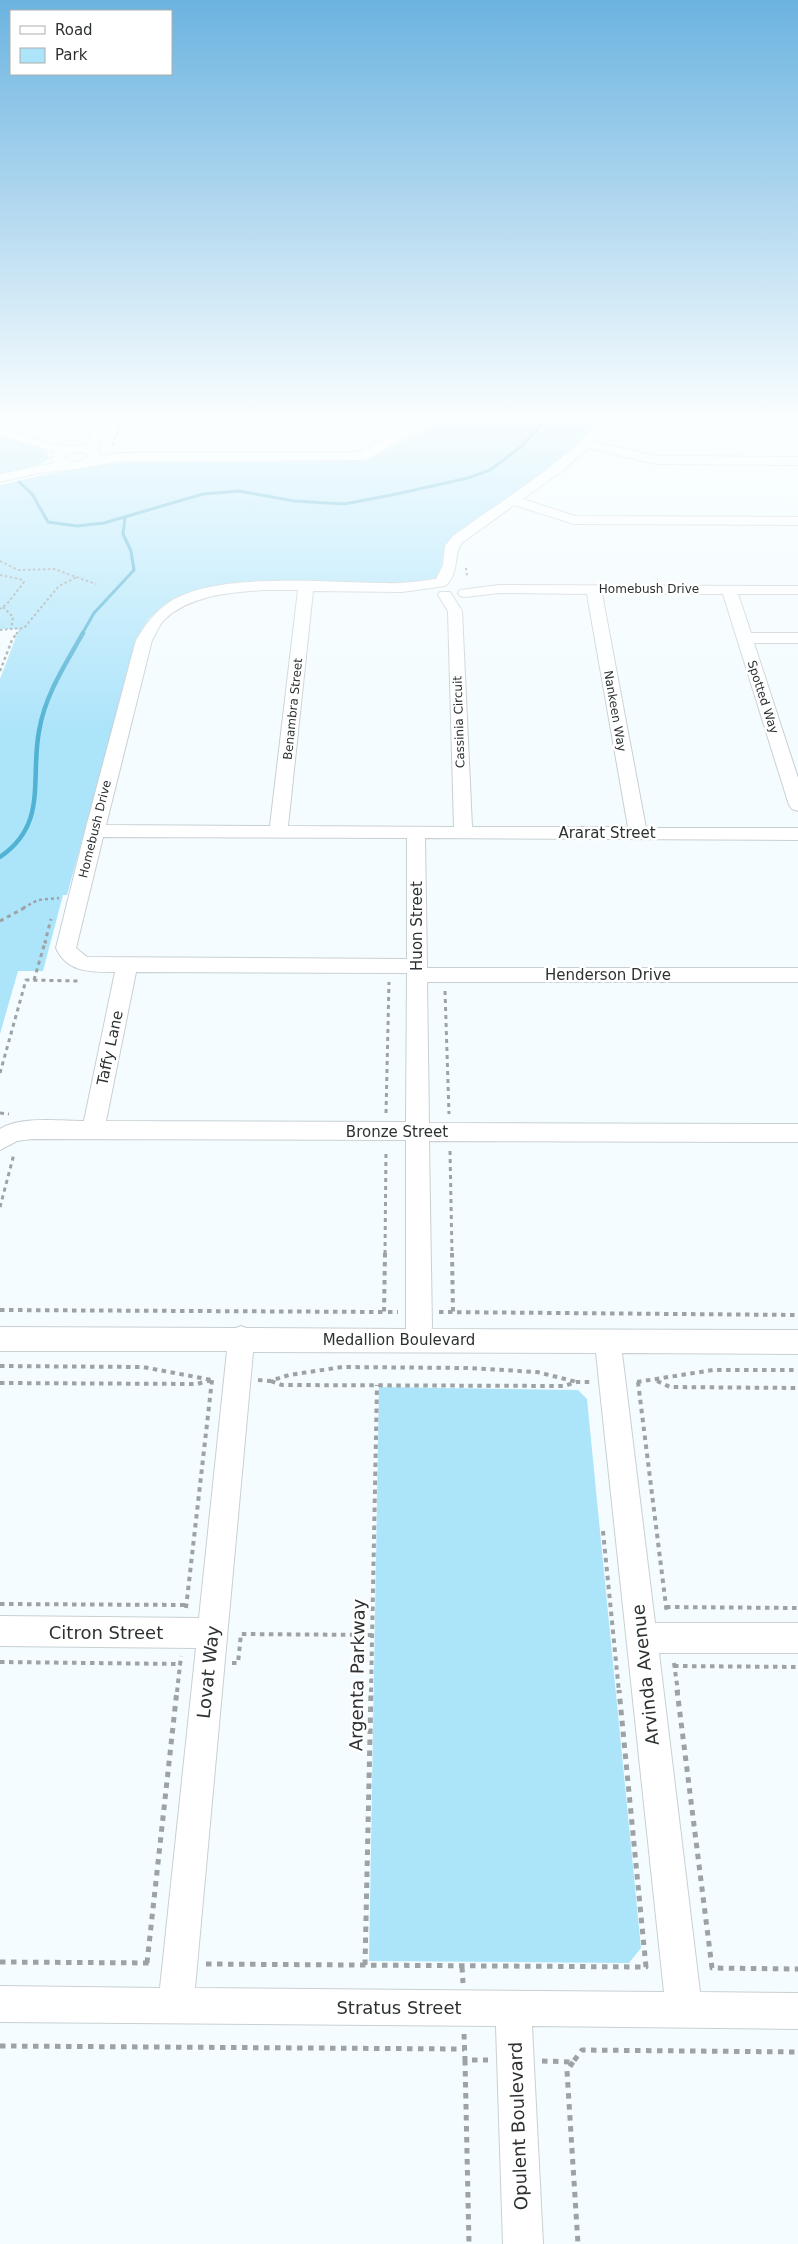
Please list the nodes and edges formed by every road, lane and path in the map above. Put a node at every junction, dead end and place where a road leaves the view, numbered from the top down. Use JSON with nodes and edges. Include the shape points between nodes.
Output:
{"nodes":[{"id":1,"x":482,"y":522,"type":"edge"},
{"id":2,"x":0,"y":561,"type":"edge"},
{"id":3,"x":450,"y":565,"type":"junction"},
{"id":4,"x":0,"y":575,"type":"edge"},
{"id":5,"x":77,"y":577,"type":"junction"},
{"id":6,"x":96,"y":584,"type":"dead end"},
{"id":7,"x":306,"y":587,"type":"junction"},
{"id":8,"x":442,"y":588,"type":"junction"},
{"id":9,"x":463,"y":588,"type":"junction"},
{"id":10,"x":594,"y":589,"type":"junction"},
{"id":11,"x":729,"y":590,"type":"junction"},
{"id":12,"x":798,"y":590,"type":"edge"},
{"id":13,"x":2,"y":608,"type":"edge"},
{"id":14,"x":455,"y":611,"type":"junction"},
{"id":15,"x":0,"y":630,"type":"edge"},
{"id":16,"x":12,"y":630,"type":"junction"},
{"id":17,"x":21,"y":630,"type":"junction"},
{"id":18,"x":744,"y":638,"type":"junction"},
{"id":19,"x":798,"y":638,"type":"edge"},
{"id":20,"x":0,"y":671,"type":"edge"},
{"id":21,"x":798,"y":805,"type":"edge"},
{"id":22,"x":94,"y":831,"type":"junction"},
{"id":23,"x":278,"y":832,"type":"junction"},
{"id":24,"x":416,"y":832,"type":"junction"},
{"id":25,"x":463,"y":832,"type":"junction"},
{"id":26,"x":638,"y":834,"type":"junction"},
{"id":27,"x":798,"y":834,"type":"edge"},
{"id":28,"x":59,"y":898,"type":"dead end"},
{"id":29,"x":0,"y":921,"type":"edge"},
{"id":30,"x":45,"y":942,"type":"dead end"},
{"id":31,"x":127,"y":965,"type":"junction"},
{"id":32,"x":389,"y":966,"type":"junction"},
{"id":33,"x":417,"y":970,"type":"junction"},
{"id":34,"x":798,"y":975,"type":"edge"},
{"id":35,"x":34,"y":980,"type":"junction"},
{"id":36,"x":47,"y":980,"type":"dead end"},
{"id":37,"x":0,"y":1072,"type":"edge"},
{"id":38,"x":94,"y":1130,"type":"junction"},
{"id":39,"x":418,"y":1132,"type":"junction"},
{"id":40,"x":798,"y":1133,"type":"edge"},
{"id":41,"x":382,"y":1140,"type":"junction"},
{"id":42,"x":8,"y":1144,"type":"edge"},
{"id":43,"x":0,"y":1207,"type":"edge"},
{"id":44,"x":0,"y":1310,"type":"edge"},
{"id":45,"x":384,"y":1312,"type":"junction"},
{"id":46,"x":419,"y":1312,"type":"junction"},
{"id":47,"x":798,"y":1315,"type":"edge"},
{"id":48,"x":241,"y":1338,"type":"junction"},
{"id":49,"x":0,"y":1339,"type":"edge"},
{"id":50,"x":419,"y":1341,"type":"junction"},
{"id":51,"x":608,"y":1341,"type":"junction"},
{"id":52,"x":798,"y":1342,"type":"edge"},
{"id":53,"x":0,"y":1366,"type":"edge"},
{"id":54,"x":798,"y":1370,"type":"edge"},
{"id":55,"x":212,"y":1380,"type":"junction"},
{"id":56,"x":588,"y":1382,"type":"dead end"},
{"id":57,"x":638,"y":1382,"type":"dead end"},
{"id":58,"x":0,"y":1383,"type":"edge"},
{"id":59,"x":377,"y":1385,"type":"junction"},
{"id":60,"x":798,"y":1388,"type":"edge"},
{"id":61,"x":589,"y":1391,"type":"dead end"},
{"id":62,"x":603,"y":1528,"type":"dead end"},
{"id":63,"x":0,"y":1604,"type":"edge"},
{"id":64,"x":666,"y":1607,"type":"junction"},
{"id":65,"x":798,"y":1608,"type":"edge"},
{"id":66,"x":194,"y":1623,"type":"junction"},
{"id":67,"x":0,"y":1631,"type":"edge"},
{"id":68,"x":372,"y":1635,"type":"junction"},
{"id":69,"x":670,"y":1637,"type":"junction"},
{"id":70,"x":641,"y":1638,"type":"junction"},
{"id":71,"x":798,"y":1638,"type":"edge"},
{"id":72,"x":0,"y":1662,"type":"edge"},
{"id":73,"x":195,"y":1663,"type":"junction"},
{"id":74,"x":674,"y":1666,"type":"junction"},
{"id":75,"x":798,"y":1667,"type":"edge"},
{"id":76,"x":0,"y":1962,"type":"edge"},
{"id":77,"x":147,"y":1963,"type":"junction"},
{"id":78,"x":180,"y":1964,"type":"junction"},
{"id":79,"x":365,"y":1965,"type":"junction"},
{"id":80,"x":462,"y":1966,"type":"junction"},
{"id":81,"x":798,"y":1969,"type":"edge"},
{"id":82,"x":0,"y":2004,"type":"edge"},
{"id":83,"x":176,"y":2006,"type":"junction"},
{"id":84,"x":463,"y":2008,"type":"junction"},
{"id":85,"x":513,"y":2008,"type":"junction"},
{"id":86,"x":684,"y":2010,"type":"junction"},
{"id":87,"x":798,"y":2011,"type":"edge"},
{"id":88,"x":0,"y":2046,"type":"edge"},
{"id":89,"x":464,"y":2050,"type":"junction"},
{"id":90,"x":798,"y":2052,"type":"edge"},
{"id":91,"x":465,"y":2060,"type":"junction"},
{"id":92,"x":515,"y":2060,"type":"junction"},
{"id":93,"x":573,"y":2062,"type":"junction"},
{"id":94,"x":469,"y":2244,"type":"edge"},
{"id":95,"x":523,"y":2244,"type":"edge"},
{"id":96,"x":578,"y":2244,"type":"edge"}],
"edges":[{"from":1,"to":3,"type":"street","via":[[457,540],[450,550]]},
{"from":2,"to":5,"type":"path","via":[[18,571],[48,568]]},
{"from":3,"to":8,"type":"street"},
{"from":3,"to":9,"type":"street"},
{"from":4,"to":13,"type":"path","via":[[24,582]]},
{"from":5,"to":6,"type":"path"},
{"from":5,"to":17,"type":"path","via":[[59,586]]},
{"from":7,"to":8,"type":"street","name":"Homebush Drive"},
{"from":7,"to":22,"type":"street","name":"Homebush Drive","via":[[240,587],[211,592],[177,604],[154,622],[144,640]]},
{"from":7,"to":23,"type":"street","name":"Benambra Street"},
{"from":8,"to":9,"type":"street","name":"Homebush Drive"},
{"from":8,"to":14,"type":"street","name":"Cassinia Circuit"},
{"from":9,"to":10,"type":"street","name":"Homebush Drive"},
{"from":9,"to":14,"type":"street","name":"Cassinia Circuit"},
{"from":10,"to":11,"type":"street","name":"Homebush Drive"},
{"from":10,"to":26,"type":"street","name":"Nankeen Way"},
{"from":11,"to":12,"type":"street","name":"Homebush Drive"},
{"from":11,"to":18,"type":"street","name":"Spotted Way"},
{"from":13,"to":16,"type":"path","via":[[13,617]]},
{"from":14,"to":25,"type":"street","name":"Cassinia Circuit"},
{"from":15,"to":16,"type":"path"},
{"from":16,"to":17,"type":"path"},
{"from":17,"to":20,"type":"path","via":[[12,640]]},
{"from":18,"to":19,"type":"street"},
{"from":18,"to":21,"type":"street","name":"Spotted Way"},
{"from":22,"to":23,"type":"street"},
{"from":22,"to":31,"type":"street","name":"Homebush Drive","via":[[66,948],[71,957],[83,963]]},
{"from":23,"to":24,"type":"street"},
{"from":24,"to":25,"type":"street","name":"Ararat Street"},
{"from":24,"to":33,"type":"street","name":"Huon Street"},
{"from":25,"to":26,"type":"street","name":"Ararat Street"},
{"from":26,"to":27,"type":"street","name":"Ararat Street"},
{"from":28,"to":29,"type":"path","via":[[38,900]]},
{"from":30,"to":35,"type":"path"},
{"from":31,"to":32,"type":"street","name":"Homebush Drive"},
{"from":31,"to":38,"type":"street","name":"Taffy Lane"},
{"from":32,"to":33,"type":"street","name":"Homebush Drive"},
{"from":32,"to":41,"type":"path"},
{"from":33,"to":34,"type":"street","name":"Henderson Drive"},
{"from":33,"to":39,"type":"street","name":"Huon Street"},
{"from":35,"to":36,"type":"path"},
{"from":35,"to":37,"type":"path","via":[[26,980]]},
{"from":38,"to":41,"type":"street","name":"Bronze Street"},
{"from":38,"to":42,"type":"street","name":"Bronze Street","via":[[26,1130],[12,1133]]},
{"from":39,"to":40,"type":"street","name":"Bronze Street"},
{"from":39,"to":41,"type":"street","name":"Bronze Street"},
{"from":39,"to":46,"type":"street","name":"Huon Street"},
{"from":41,"to":45,"type":"path","via":[[386,1149]]},
{"from":42,"to":43,"type":"path"},
{"from":44,"to":45,"type":"path"},
{"from":45,"to":46,"type":"path"},
{"from":46,"to":47,"type":"path"},
{"from":46,"to":50,"type":"street","name":"Huon Street"},
{"from":48,"to":49,"type":"street","name":"Medallion Boulevard"},
{"from":48,"to":50,"type":"street","name":"Medallion Boulevard"},
{"from":48,"to":66,"type":"street","name":"Lovat Way"},
{"from":50,"to":51,"type":"street","name":"Medallion Boulevard"},
{"from":51,"to":52,"type":"street","name":"Medallion Boulevard"},
{"from":51,"to":70,"type":"street","name":"Arvinda Avenue"},
{"from":53,"to":55,"type":"path","via":[[143,1367]]},
{"from":54,"to":60,"type":"path","via":[[712,1370],[656,1381],[670,1387]]},
{"from":55,"to":58,"type":"path","via":[[197,1384]]},
{"from":55,"to":66,"type":"path"},
{"from":56,"to":61,"type":"path"},
{"from":57,"to":64,"type":"path"},
{"from":59,"to":59,"type":"path","via":[[282,1385],[270,1381],[342,1367],[537,1372],[577,1382],[564,1386]]},
{"from":59,"to":68,"type":"path","name":"Argenta Parkway"},
{"from":62,"to":80,"type":"path","via":[[646,1967]]},
{"from":63,"to":66,"type":"path"},
{"from":64,"to":65,"type":"path"},
{"from":64,"to":69,"type":"path"},
{"from":66,"to":67,"type":"street","name":"Citron Street"},
{"from":66,"to":73,"type":"street","name":"Lovat Way"},
{"from":66,"to":73,"type":"path"},
{"from":68,"to":73,"type":"path","via":[[240,1634],[238,1663]]},
{"from":68,"to":79,"type":"path","name":"Argenta Parkway"},
{"from":69,"to":70,"type":"street"},
{"from":69,"to":71,"type":"street"},
{"from":69,"to":74,"type":"path"},
{"from":70,"to":86,"type":"street","name":"Arvinda Avenue"},
{"from":72,"to":73,"type":"path"},
{"from":73,"to":77,"type":"path"},
{"from":73,"to":78,"type":"street","name":"Lovat Way"},
{"from":74,"to":75,"type":"path"},
{"from":74,"to":81,"type":"path","via":[[712,1968]]},
{"from":76,"to":77,"type":"path"},
{"from":77,"to":78,"type":"path"},
{"from":78,"to":79,"type":"path"},
{"from":78,"to":83,"type":"street","name":"Lovat Way"},
{"from":79,"to":80,"type":"path"},
{"from":80,"to":84,"type":"path"},
{"from":82,"to":83,"type":"street","name":"Stratus Street"},
{"from":83,"to":84,"type":"street","name":"Stratus Street"},
{"from":84,"to":85,"type":"street","name":"Stratus Street"},
{"from":84,"to":89,"type":"path"},
{"from":85,"to":86,"type":"street","name":"Stratus Street"},
{"from":85,"to":92,"type":"street","name":"Opulent Boulevard"},
{"from":86,"to":87,"type":"street","name":"Stratus Street"},
{"from":88,"to":89,"type":"path"},
{"from":89,"to":91,"type":"path"},
{"from":90,"to":93,"type":"path","via":[[582,2050]]},
{"from":91,"to":92,"type":"path"},
{"from":91,"to":94,"type":"path"},
{"from":92,"to":93,"type":"path"},
{"from":92,"to":95,"type":"street","name":"Opulent Boulevard"},
{"from":93,"to":96,"type":"path","via":[[567,2071]]}]}
